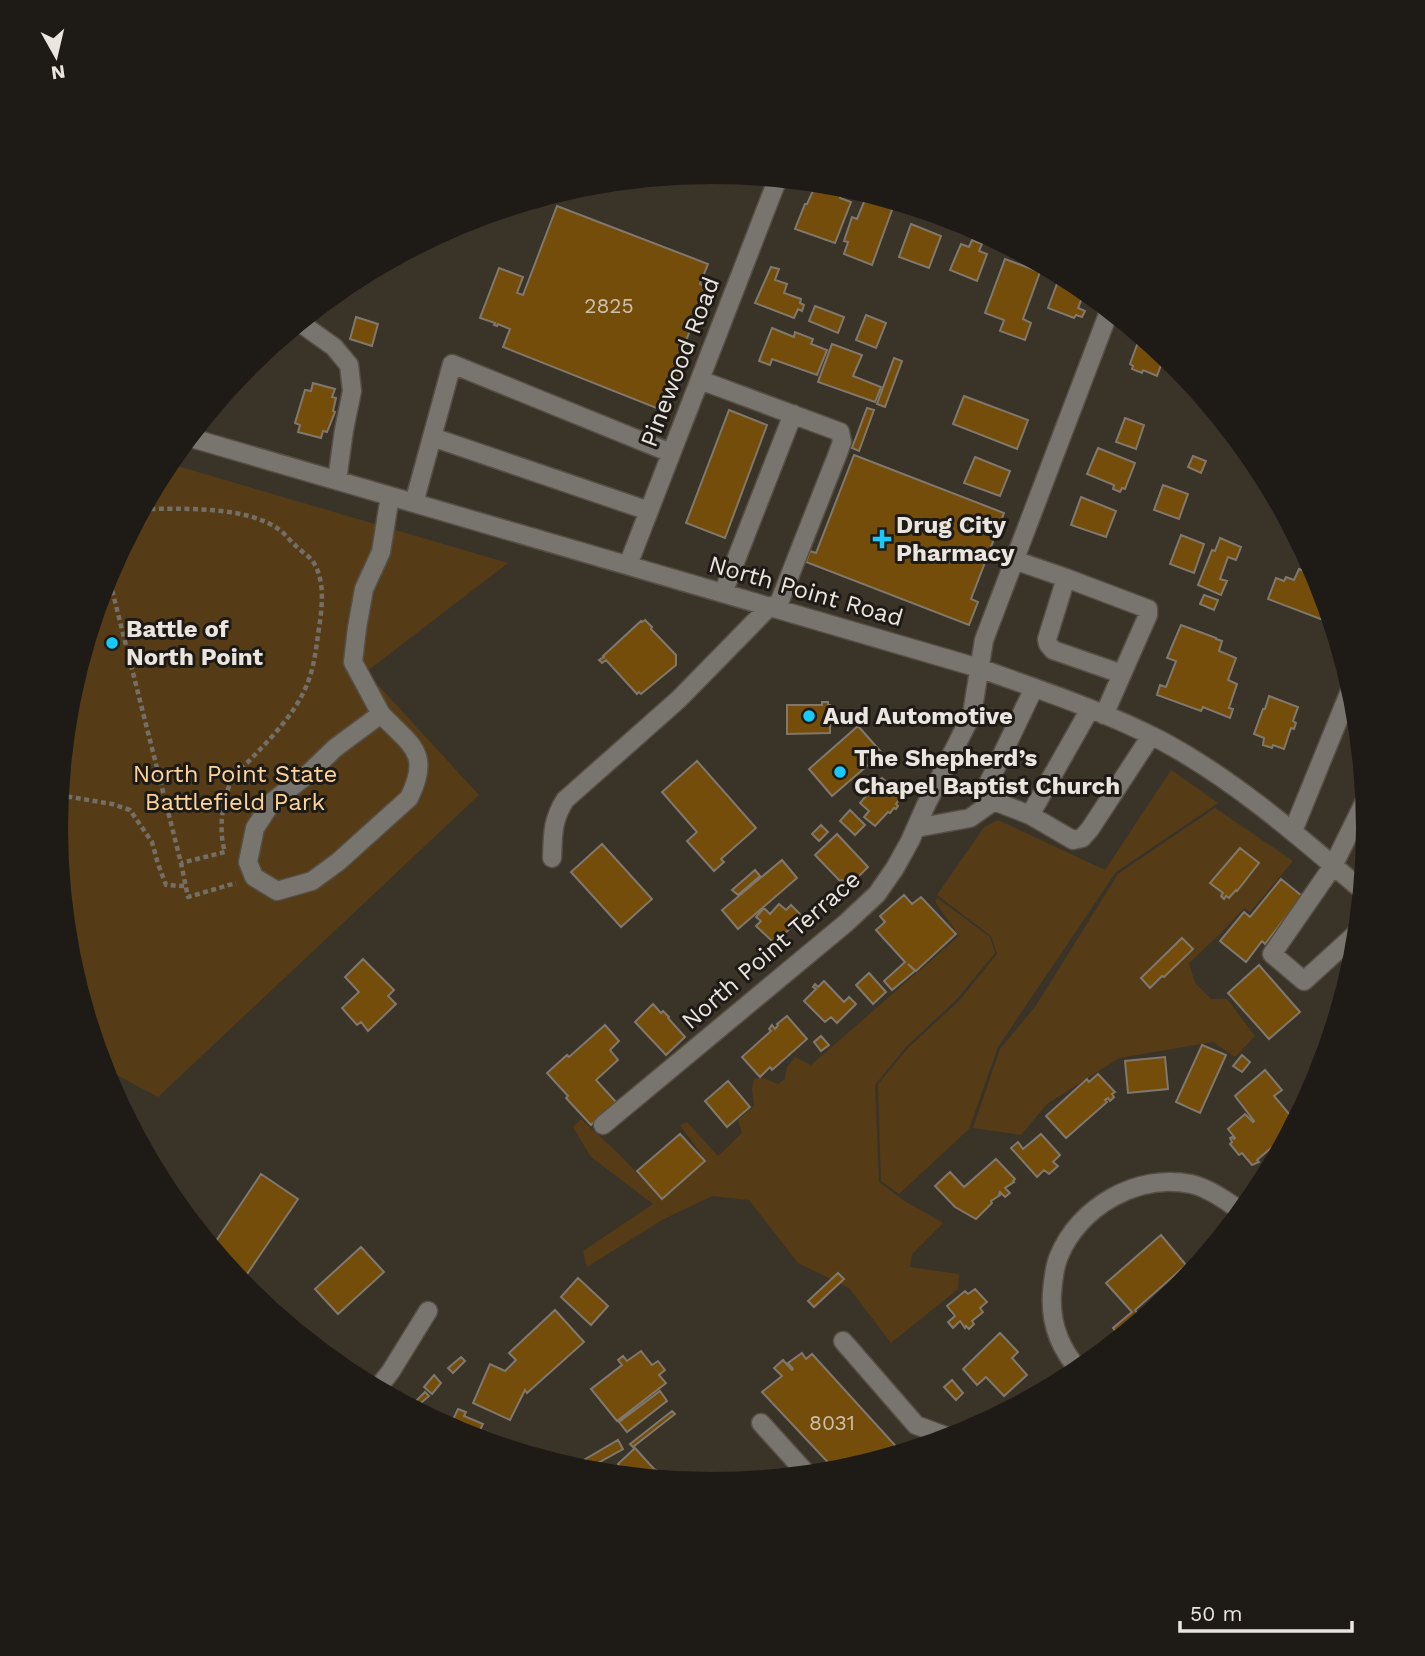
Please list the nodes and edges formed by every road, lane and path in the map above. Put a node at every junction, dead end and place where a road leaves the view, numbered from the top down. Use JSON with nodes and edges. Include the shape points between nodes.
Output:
{"nodes":[{"id":1,"x":775,"y":187,"type":"edge"},
{"id":2,"x":1106,"y":318,"type":"edge"},
{"id":3,"x":307,"y":328,"type":"edge"},
{"id":4,"x":700,"y":380,"type":"junction"},
{"id":5,"x":793,"y":414,"type":"junction"},
{"id":6,"x":432,"y":438,"type":"junction"},
{"id":7,"x":198,"y":440,"type":"edge"},
{"id":8,"x":671,"y":453,"type":"junction"},
{"id":9,"x":337,"y":480,"type":"junction"},
{"id":10,"x":390,"y":496,"type":"junction"},
{"id":11,"x":414,"y":503,"type":"junction"},
{"id":12,"x":153,"y":509,"type":"edge"},
{"id":13,"x":649,"y":511,"type":"junction"},
{"id":14,"x":1014,"y":560,"type":"junction"},
{"id":15,"x":628,"y":565,"type":"junction"},
{"id":16,"x":1066,"y":578,"type":"junction"},
{"id":17,"x":723,"y":593,"type":"junction"},
{"id":18,"x":112,"y":594,"type":"edge"},
{"id":19,"x":773,"y":607,"type":"junction"},
{"id":20,"x":979,"y":668,"type":"junction"},
{"id":21,"x":1122,"y":674,"type":"junction"},
{"id":22,"x":1034,"y":688,"type":"junction"},
{"id":23,"x":1344,"y":705,"type":"edge"},
{"id":24,"x":1097,"y":712,"type":"junction"},
{"id":25,"x":381,"y":714,"type":"junction"},
{"id":26,"x":1151,"y":736,"type":"junction"},
{"id":27,"x":70,"y":796,"type":"edge"},
{"id":28,"x":994,"y":801,"type":"junction"},
{"id":29,"x":1030,"y":816,"type":"junction"},
{"id":30,"x":1357,"y":819,"type":"edge"},
{"id":31,"x":916,"y":828,"type":"junction"},
{"id":32,"x":1293,"y":831,"type":"junction"},
{"id":33,"x":226,"y":852,"type":"junction"},
{"id":34,"x":552,"y":858,"type":"dead end"},
{"id":35,"x":228,"y":862,"type":"dead end"},
{"id":36,"x":181,"y":863,"type":"junction"},
{"id":37,"x":1334,"y":866,"type":"junction"},
{"id":38,"x":230,"y":873,"type":"dead end"},
{"id":39,"x":1354,"y":883,"type":"edge"},
{"id":40,"x":185,"y":886,"type":"junction"},
{"id":41,"x":1346,"y":943,"type":"edge"},
{"id":42,"x":603,"y":1125,"type":"dead end"},
{"id":43,"x":1234,"y":1206,"type":"edge"},
{"id":44,"x":428,"y":1311,"type":"dead end"},
{"id":45,"x":844,"y":1341,"type":"dead end"},
{"id":46,"x":1073,"y":1362,"type":"edge"},
{"id":47,"x":383,"y":1382,"type":"edge"},
{"id":48,"x":761,"y":1423,"type":"dead end"},
{"id":49,"x":935,"y":1432,"type":"edge"},
{"id":50,"x":800,"y":1467,"type":"edge"}],
"edges":[{"from":1,"to":4,"type":"street","name":"Pinewood Road"},
{"from":2,"to":14,"type":"street","name":"North Point Terrace"},
{"from":3,"to":9,"type":"street","via":[[349,365],[352,391]]},
{"from":4,"to":5,"type":"street"},
{"from":4,"to":8,"type":"street","name":"Pinewood Road"},
{"from":5,"to":17,"type":"street"},
{"from":5,"to":19,"type":"street","via":[[840,432],[842,442]]},
{"from":6,"to":8,"type":"street","via":[[452,364]]},
{"from":6,"to":11,"type":"street"},
{"from":6,"to":13,"type":"street"},
{"from":7,"to":9,"type":"street","name":"North Point Road"},
{"from":8,"to":13,"type":"street","name":"Pinewood Road"},
{"from":9,"to":10,"type":"street","name":"North Point Road"},
{"from":10,"to":11,"type":"street","name":"North Point Road"},
{"from":10,"to":25,"type":"street","via":[[381,552],[364,589],[353,662]]},
{"from":11,"to":15,"type":"street","name":"North Point Road"},
{"from":12,"to":33,"type":"path","via":[[216,510],[280,530],[315,564],[321,584],[310,680],[287,719],[235,775],[223,810]]},
{"from":13,"to":15,"type":"street","name":"Pinewood Road"},
{"from":14,"to":16,"type":"street"},
{"from":14,"to":20,"type":"street","name":"North Point Terrace","via":[[984,640]]},
{"from":15,"to":17,"type":"street","name":"North Point Road"},
{"from":16,"to":21,"type":"street","via":[[1048,645]]},
{"from":16,"to":21,"type":"street","via":[[1148,608]]},
{"from":17,"to":19,"type":"street","name":"North Point Road"},
{"from":18,"to":36,"type":"path"},
{"from":19,"to":20,"type":"street","name":"North Point Road"},
{"from":19,"to":34,"type":"street","via":[[679,699],[565,800],[556,813]]},
{"from":20,"to":22,"type":"street","name":"North Point Road"},
{"from":20,"to":31,"type":"street","name":"North Point Terrace","via":[[972,714]]},
{"from":21,"to":24,"type":"street"},
{"from":22,"to":24,"type":"street","name":"North Point Road"},
{"from":22,"to":28,"type":"street","via":[[988,784]]},
{"from":23,"to":32,"type":"street"},
{"from":24,"to":26,"type":"street","name":"North Point Road"},
{"from":24,"to":29,"type":"street"},
{"from":25,"to":25,"type":"street","via":[[272,802],[255,828],[248,862],[254,877],[277,891],[312,881],[409,798],[420,767],[416,751]]},
{"from":26,"to":29,"type":"street","via":[[1082,838],[1073,840]]},
{"from":26,"to":32,"type":"street","name":"North Point Road","via":[[1208,769]]},
{"from":27,"to":40,"type":"path","via":[[130,810],[152,842],[166,885]]},
{"from":28,"to":29,"type":"street"},
{"from":28,"to":31,"type":"street","via":[[970,818]]},
{"from":30,"to":37,"type":"street"},
{"from":31,"to":42,"type":"street","name":"North Point Terrace","via":[[877,894]]},
{"from":32,"to":37,"type":"street","name":"North Point Road"},
{"from":33,"to":35,"type":"path"},
{"from":33,"to":36,"type":"path"},
{"from":36,"to":40,"type":"path"},
{"from":37,"to":39,"type":"street","name":"North Point Road"},
{"from":37,"to":41,"type":"street","via":[[1272,954],[1304,981]]},
{"from":38,"to":40,"type":"path","via":[[236,884],[188,897]]},
{"from":43,"to":46,"type":"street","via":[[1191,1184],[1162,1183],[1132,1188],[1088,1214],[1058,1256],[1053,1277],[1055,1330]]},
{"from":44,"to":47,"type":"street"},
{"from":45,"to":49,"type":"street","via":[[916,1425]]},
{"from":48,"to":50,"type":"street"}]}
